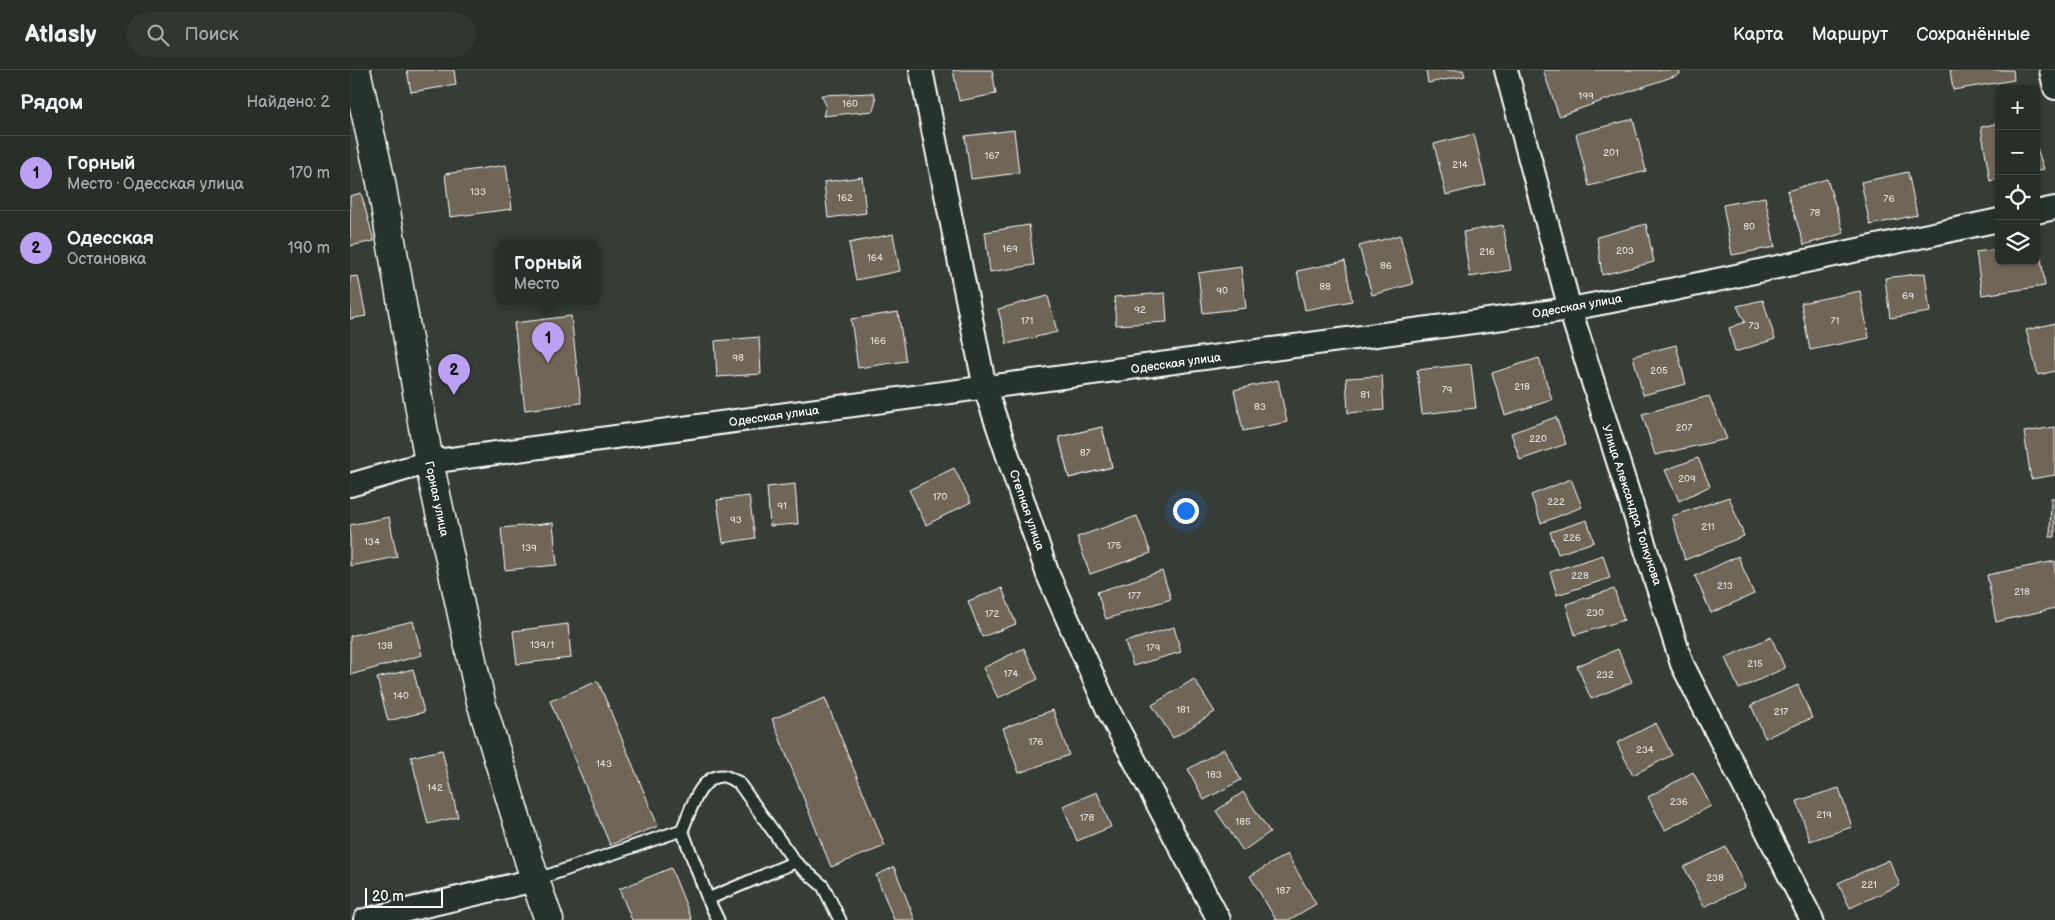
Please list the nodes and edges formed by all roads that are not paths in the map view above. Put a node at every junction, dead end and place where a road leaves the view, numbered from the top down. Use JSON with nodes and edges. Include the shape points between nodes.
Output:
{"nodes":[{"id":1,"x":356,"y":70,"type":"edge"},
{"id":2,"x":921,"y":70,"type":"edge"},
{"id":3,"x":1506,"y":70,"type":"edge"},
{"id":4,"x":2051,"y":70,"type":"edge"},
{"id":5,"x":2055,"y":88,"type":"edge"},
{"id":6,"x":2055,"y":208,"type":"edge"},
{"id":7,"x":2040,"y":211,"type":"edge"},
{"id":8,"x":1995,"y":221,"type":"edge"},
{"id":9,"x":1570,"y":309,"type":"junction"},
{"id":10,"x":986,"y":388,"type":"junction"},
{"id":11,"x":429,"y":462,"type":"junction"},
{"id":12,"x":350,"y":485,"type":"edge"},
{"id":13,"x":682,"y":830,"type":"junction"},
{"id":14,"x":795,"y":862,"type":"junction"},
{"id":15,"x":535,"y":880,"type":"junction"},
{"id":16,"x":708,"y":899,"type":"junction"},
{"id":17,"x":365,"y":920,"type":"edge"},
{"id":18,"x":549,"y":920,"type":"edge"},
{"id":19,"x":718,"y":920,"type":"edge"},
{"id":20,"x":840,"y":920,"type":"edge"},
{"id":21,"x":1219,"y":920,"type":"edge"},
{"id":22,"x":1812,"y":920,"type":"edge"}],
"edges":[{"from":1,"to":11,"type":"street","name":"Горная улица","via":[[381,182]]},
{"from":2,"to":10,"type":"street","name":"Степная улица"},
{"from":3,"to":9,"type":"street","name":"Улица Александра Толкунова"},
{"from":4,"to":5,"type":"street"},
{"from":6,"to":7,"type":"street"},
{"from":8,"to":9,"type":"street","name":"Одесская улица"},
{"from":9,"to":10,"type":"street","name":"Одесская улица"},
{"from":9,"to":22,"type":"street","name":"Улица Александра Толкунова","via":[[1682,664]]},
{"from":10,"to":11,"type":"street","name":"Одесская улица"},
{"from":10,"to":21,"type":"street","name":"Степная улица","via":[[1056,593],[1108,710]]},
{"from":11,"to":12,"type":"street","name":"Одесская улица"},
{"from":11,"to":15,"type":"street","name":"Горная улица","via":[[480,702]]},
{"from":13,"to":14,"type":"lane","via":[[700,790],[709,780],[723,776],[738,782]]},
{"from":13,"to":15,"type":"lane"},
{"from":13,"to":16,"type":"lane"},
{"from":14,"to":16,"type":"lane"},
{"from":14,"to":20,"type":"lane","via":[[823,886]]},
{"from":15,"to":17,"type":"street"},
{"from":15,"to":18,"type":"street","name":"Горная улица"},
{"from":16,"to":19,"type":"lane"}]}
